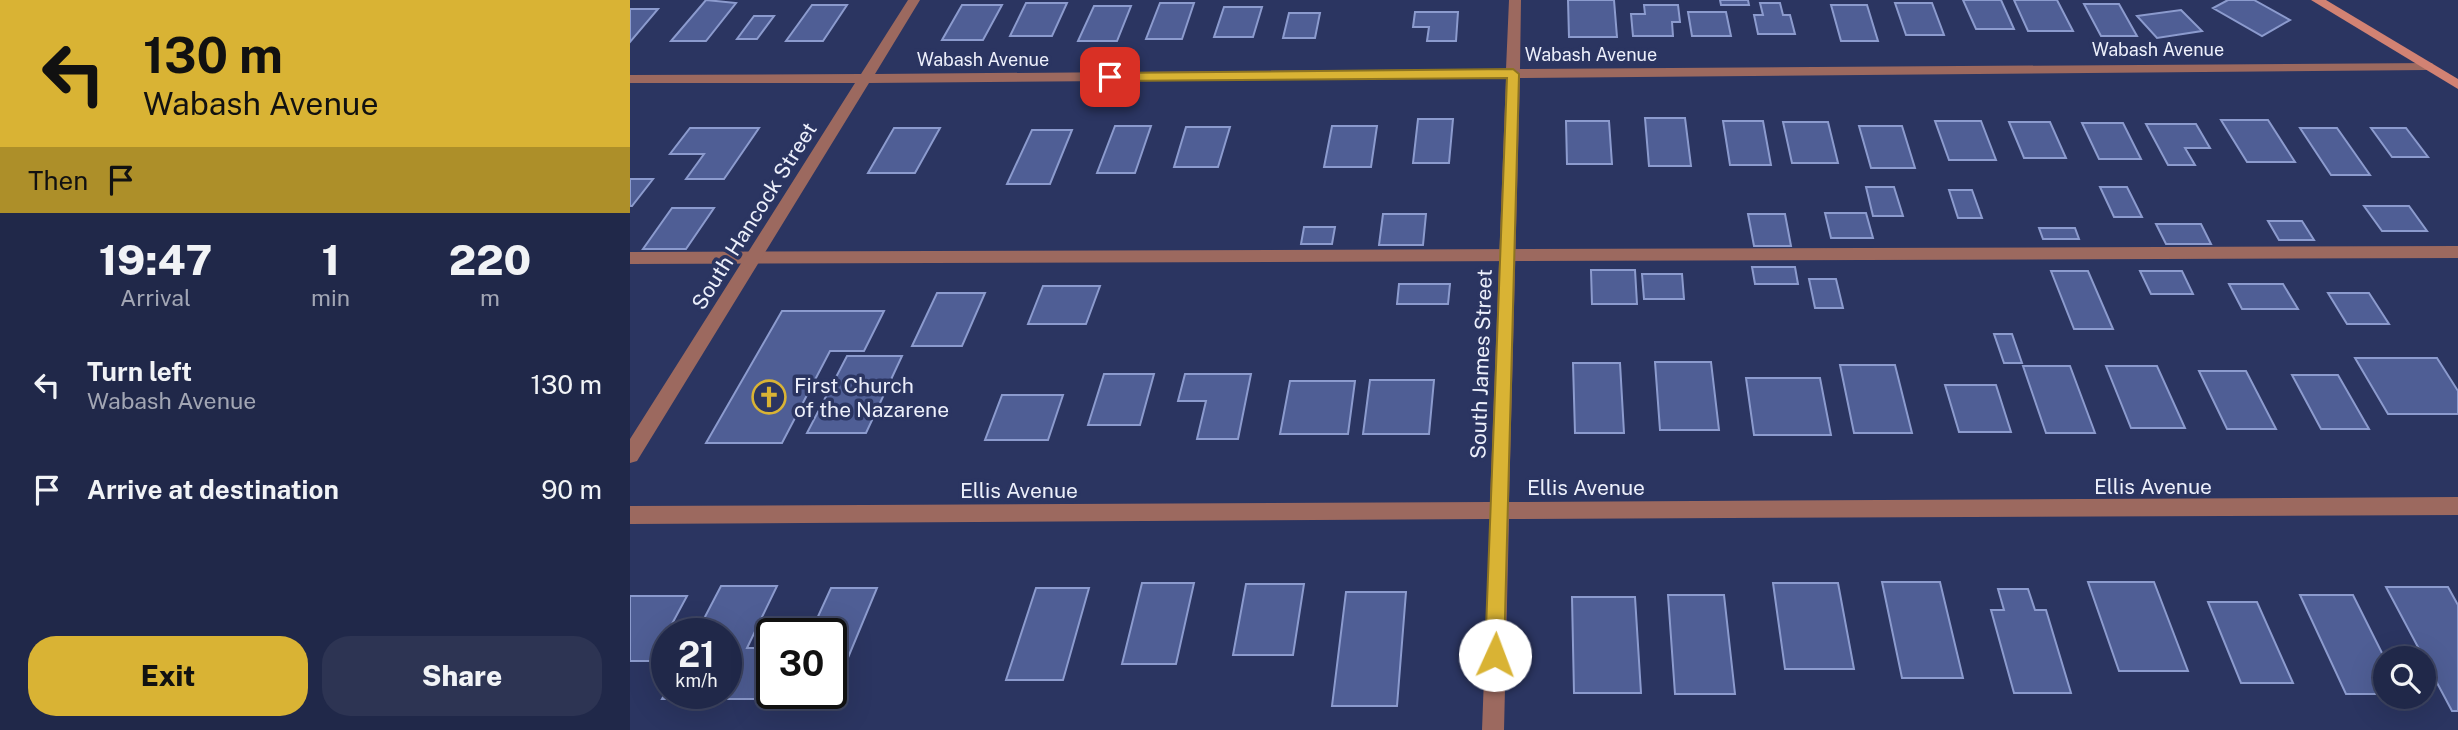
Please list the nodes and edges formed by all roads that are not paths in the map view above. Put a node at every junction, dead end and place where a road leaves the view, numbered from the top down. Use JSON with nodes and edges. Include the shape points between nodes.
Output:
{"nodes":[{"id":1,"x":914,"y":0,"type":"edge"},
{"id":2,"x":1515,"y":0,"type":"edge"},
{"id":3,"x":2317,"y":0,"type":"edge"},
{"id":4,"x":2427,"y":66,"type":"junction"},
{"id":5,"x":1513,"y":74,"type":"junction"},
{"id":6,"x":865,"y":78,"type":"junction"},
{"id":7,"x":630,"y":79,"type":"edge"},
{"id":8,"x":2458,"y":85,"type":"edge"},
{"id":9,"x":2458,"y":252,"type":"edge"},
{"id":10,"x":1507,"y":256,"type":"junction"},
{"id":11,"x":630,"y":257,"type":"edge"},
{"id":12,"x":754,"y":257,"type":"junction"},
{"id":13,"x":630,"y":455,"type":"edge"},
{"id":14,"x":2458,"y":506,"type":"edge"},
{"id":15,"x":1499,"y":510,"type":"junction"},
{"id":16,"x":630,"y":515,"type":"edge"},
{"id":17,"x":1493,"y":730,"type":"edge"}],
"edges":[{"from":1,"to":6,"type":"street","name":"South Hancock Street"},
{"from":2,"to":5,"type":"street","name":"South James Street"},
{"from":3,"to":4,"type":"main road"},
{"from":4,"to":5,"type":"street","name":"Wabash Avenue"},
{"from":4,"to":8,"type":"main road"},
{"from":5,"to":6,"type":"street","name":"Wabash Avenue"},
{"from":5,"to":10,"type":"street","name":"South James Street"},
{"from":6,"to":7,"type":"street","name":"Wabash Avenue"},
{"from":6,"to":12,"type":"street","name":"South Hancock Street"},
{"from":9,"to":10,"type":"street"},
{"from":10,"to":12,"type":"street"},
{"from":10,"to":15,"type":"street","name":"South James Street"},
{"from":11,"to":12,"type":"street"},
{"from":12,"to":13,"type":"street","name":"South Hancock Street"},
{"from":14,"to":15,"type":"street","name":"Ellis Avenue"},
{"from":15,"to":16,"type":"street","name":"Ellis Avenue"},
{"from":15,"to":17,"type":"street","name":"South James Street"}]}
